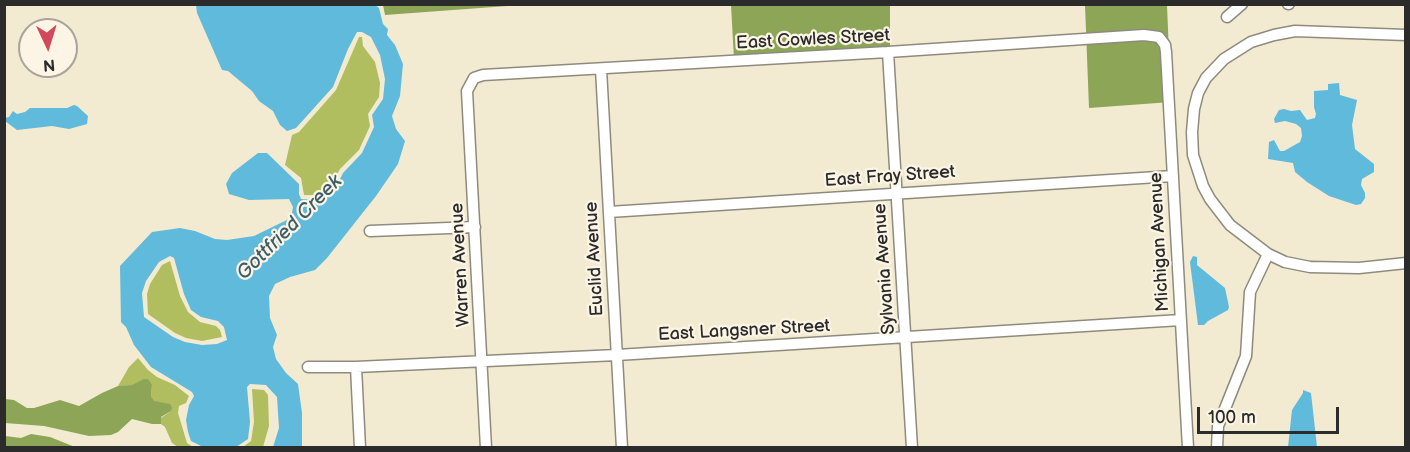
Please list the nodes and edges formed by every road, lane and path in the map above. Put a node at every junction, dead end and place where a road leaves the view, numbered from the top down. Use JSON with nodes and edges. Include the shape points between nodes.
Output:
{"nodes":[{"id":1,"x":1242,"y":4,"type":"edge"},
{"id":2,"x":1227,"y":17,"type":"dead end"},
{"id":3,"x":1406,"y":35,"type":"edge"},
{"id":4,"x":1159,"y":37,"type":"joint"},
{"id":5,"x":888,"y":52,"type":"junction"},
{"id":6,"x":601,"y":69,"type":"junction"},
{"id":7,"x":471,"y":82,"type":"joint"},
{"id":8,"x":1173,"y":176,"type":"junction"},
{"id":9,"x":897,"y":192,"type":"junction"},
{"id":10,"x":609,"y":212,"type":"junction"},
{"id":11,"x":475,"y":227,"type":"junction"},
{"id":12,"x":370,"y":231,"type":"dead end"},
{"id":13,"x":1268,"y":255,"type":"junction"},
{"id":14,"x":1406,"y":263,"type":"edge"},
{"id":15,"x":1181,"y":320,"type":"junction"},
{"id":16,"x":906,"y":339,"type":"junction"},
{"id":17,"x":617,"y":355,"type":"junction"},
{"id":18,"x":483,"y":361,"type":"junction"},
{"id":19,"x":308,"y":367,"type":"dead end"},
{"id":20,"x":356,"y":367,"type":"junction"},
{"id":21,"x":360,"y":447,"type":"edge"},
{"id":22,"x":486,"y":447,"type":"edge"},
{"id":23,"x":622,"y":447,"type":"edge"},
{"id":24,"x":912,"y":447,"type":"edge"},
{"id":25,"x":1188,"y":447,"type":"edge"},
{"id":26,"x":1217,"y":447,"type":"edge"}],
"edges":[{"from":1,"to":2,"type":"street"},
{"from":3,"to":13,"type":"street","via":[[1306,31],[1274,35],[1238,49],[1206,78],[1192,120],[1197,170],[1219,213]]},
{"from":4,"to":5,"type":"street","name":"East Cowles Street"},
{"from":4,"to":8,"type":"street","name":"Michigan Avenue","via":[[1166,52]]},
{"from":5,"to":6,"type":"street","name":"East Cowles Street"},
{"from":5,"to":9,"type":"street","name":"Sylvania Avenue"},
{"from":6,"to":7,"type":"street","name":"East Cowles Street","via":[[483,75]]},
{"from":6,"to":10,"type":"street","name":"Euclid Avenue"},
{"from":7,"to":11,"type":"street","name":"Warren Avenue","via":[[467,91]]},
{"from":8,"to":9,"type":"street","name":"East Fray Street"},
{"from":8,"to":15,"type":"street","name":"Michigan Avenue"},
{"from":9,"to":10,"type":"street","name":"East Fray Street"},
{"from":9,"to":16,"type":"street","name":"Sylvania Avenue"},
{"from":10,"to":17,"type":"street","name":"Euclid Avenue"},
{"from":11,"to":12,"type":"street"},
{"from":11,"to":18,"type":"street","name":"Warren Avenue"},
{"from":13,"to":14,"type":"street","via":[[1310,267],[1359,268]]},
{"from":13,"to":26,"type":"street","via":[[1250,292],[1246,356],[1218,426]]},
{"from":15,"to":16,"type":"street","name":"East Langsner Street"},
{"from":15,"to":25,"type":"street","name":"Michigan Avenue"},
{"from":16,"to":17,"type":"street","name":"East Langsner Street"},
{"from":16,"to":24,"type":"street","name":"Sylvania Avenue"},
{"from":17,"to":18,"type":"street","name":"East Langsner Street"},
{"from":17,"to":23,"type":"street","name":"Euclid Avenue"},
{"from":18,"to":20,"type":"street","name":"East Langsner Street"},
{"from":18,"to":22,"type":"street","name":"Warren Avenue"},
{"from":19,"to":20,"type":"street","name":"East Langsner Street"},
{"from":20,"to":21,"type":"street"}]}
